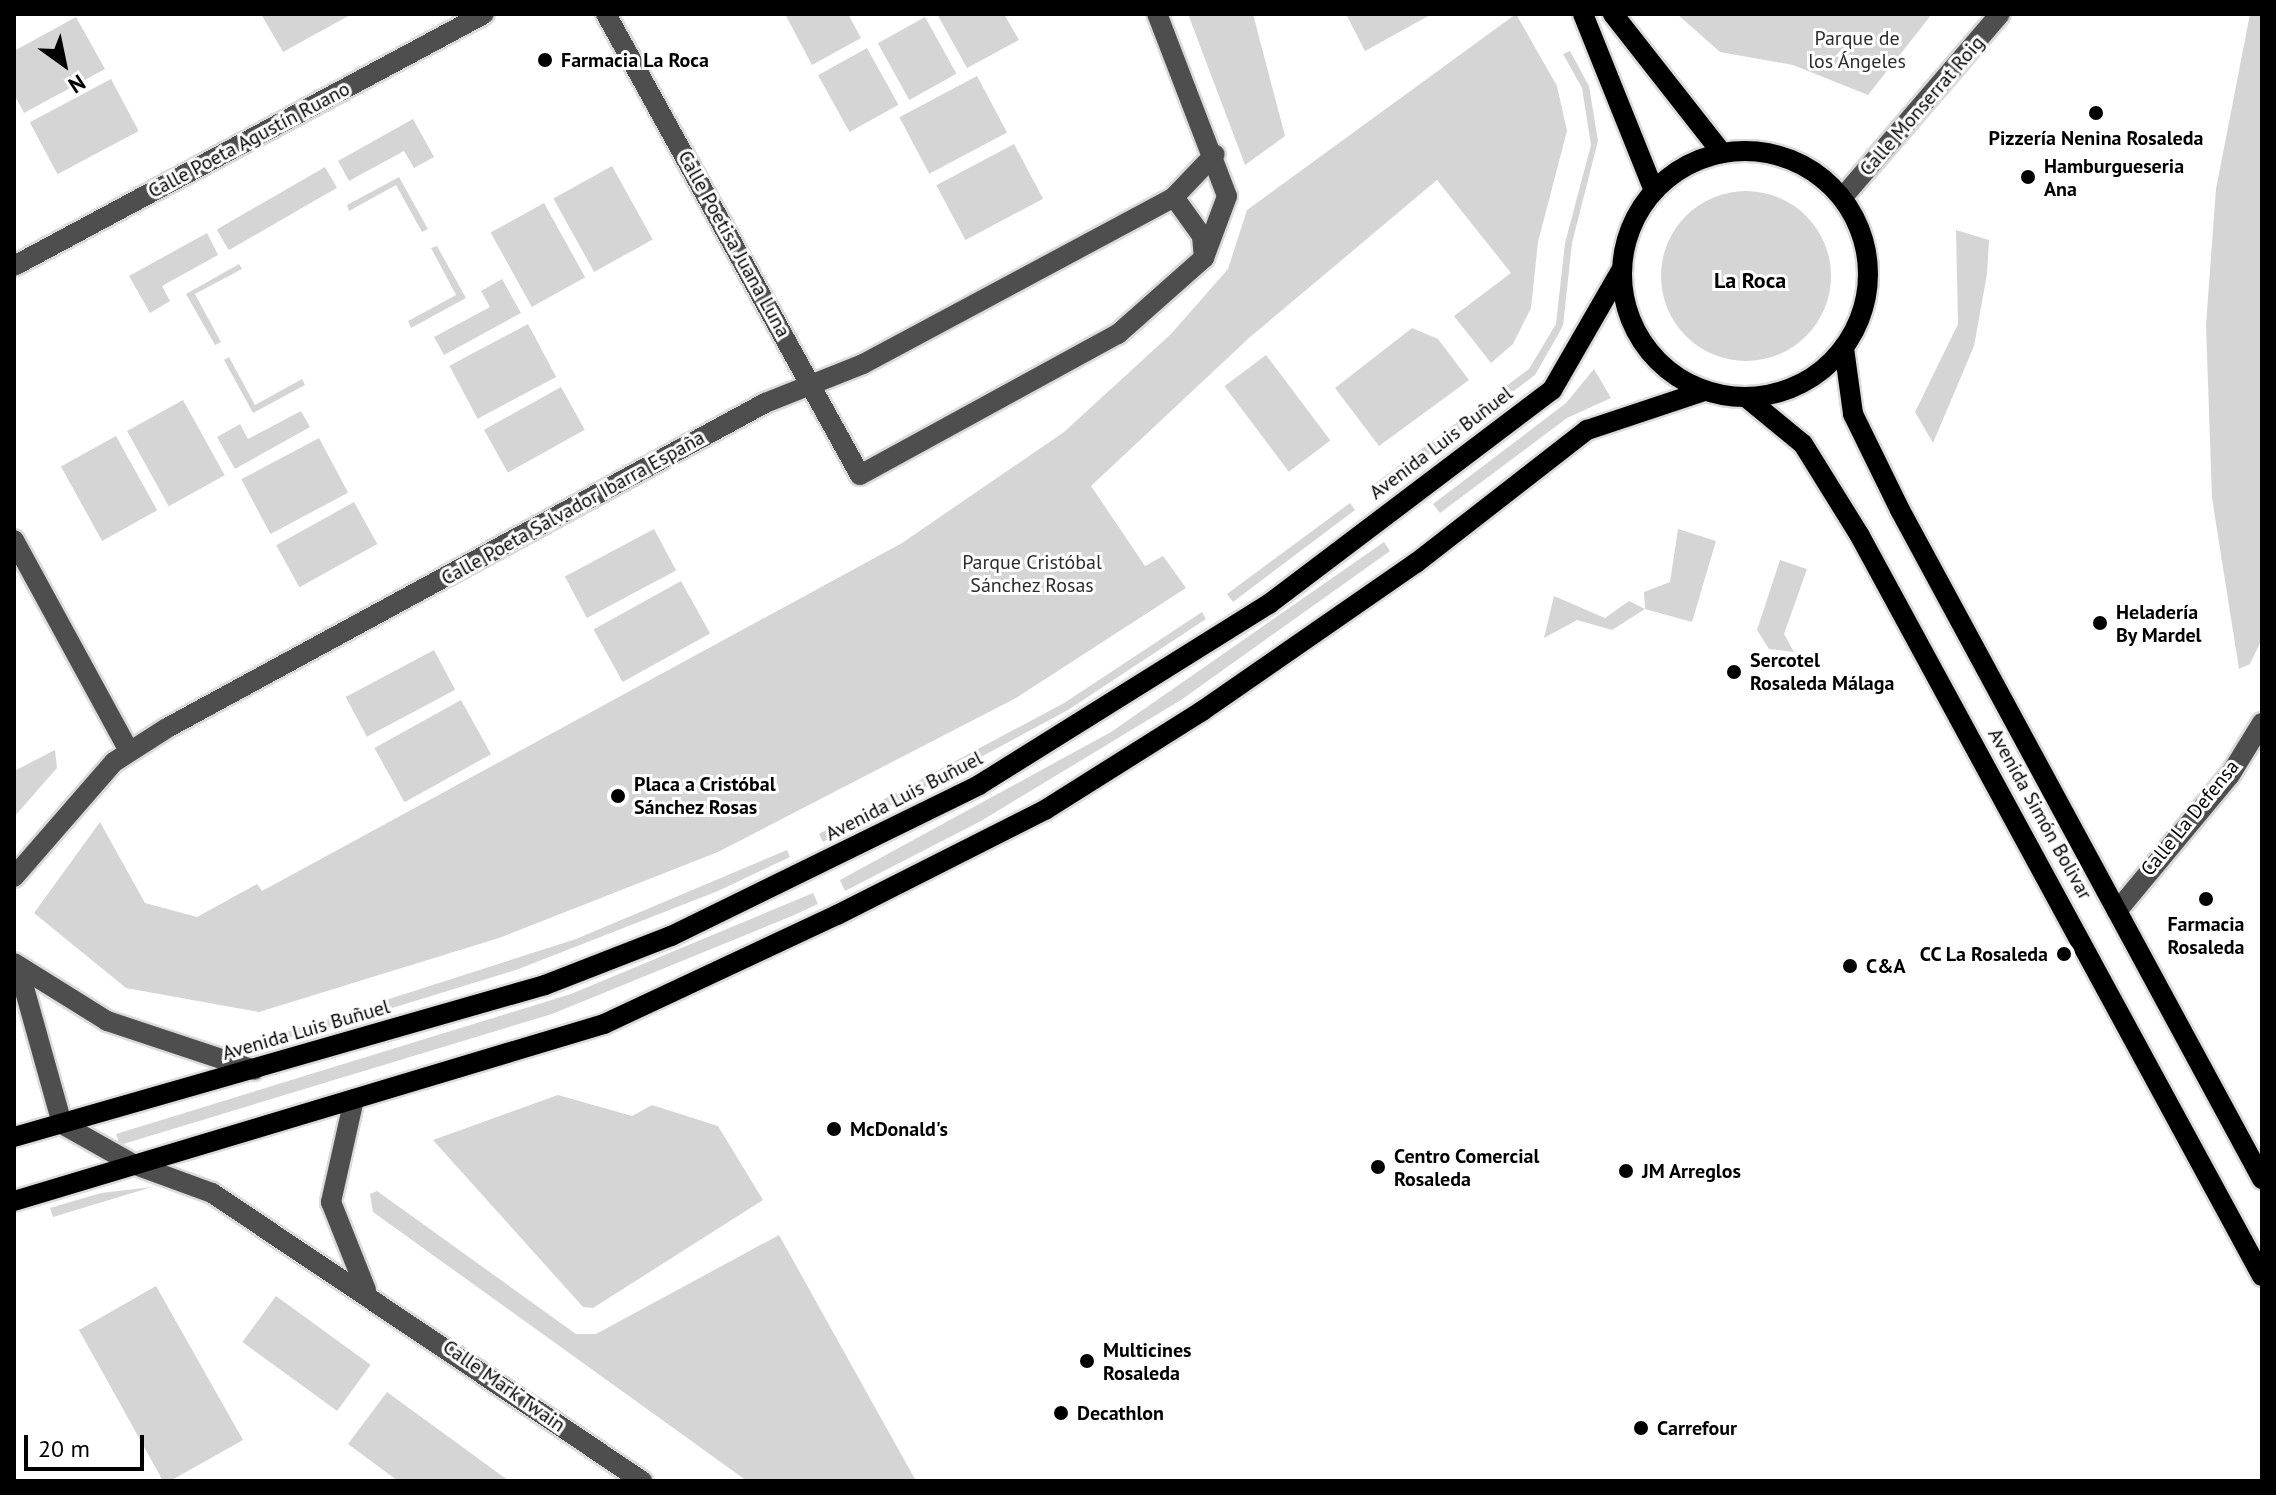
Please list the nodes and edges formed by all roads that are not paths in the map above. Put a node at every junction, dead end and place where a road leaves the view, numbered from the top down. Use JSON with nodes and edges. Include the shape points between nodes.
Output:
{"nodes":[{"id":1,"x":484,"y":14,"type":"edge"},
{"id":2,"x":606,"y":14,"type":"edge"},
{"id":3,"x":1157,"y":14,"type":"edge"},
{"id":4,"x":1583,"y":14,"type":"edge"},
{"id":5,"x":1613,"y":14,"type":"edge"},
{"id":6,"x":2000,"y":14,"type":"edge"},
{"id":7,"x":1722,"y":153,"type":"junction"},
{"id":8,"x":1215,"y":154,"type":"junction"},
{"id":9,"x":1654,"y":191,"type":"junction"},
{"id":10,"x":1174,"y":197,"type":"junction"},
{"id":11,"x":1843,"y":197,"type":"junction"},
{"id":12,"x":1204,"y":258,"type":"junction"},
{"id":13,"x":14,"y":266,"type":"edge"},
{"id":14,"x":1622,"y":269,"type":"junction"},
{"id":15,"x":1844,"y":348,"type":"junction"},
{"id":16,"x":810,"y":382,"type":"junction"},
{"id":17,"x":1704,"y":391,"type":"junction"},
{"id":18,"x":1747,"y":398,"type":"junction"},
{"id":19,"x":14,"y":540,"type":"edge"},
{"id":20,"x":2262,"y":723,"type":"edge"},
{"id":21,"x":129,"y":751,"type":"junction"},
{"id":22,"x":14,"y":877,"type":"edge"},
{"id":23,"x":2117,"y":911,"type":"junction"},
{"id":24,"x":16,"y":964,"type":"edge"},
{"id":25,"x":254,"y":1070,"type":"junction"},
{"id":26,"x":354,"y":1099,"type":"junction"},
{"id":27,"x":62,"y":1124,"type":"junction"},
{"id":28,"x":14,"y":1137,"type":"edge"},
{"id":29,"x":133,"y":1164,"type":"junction"},
{"id":30,"x":2262,"y":1179,"type":"edge"},
{"id":31,"x":14,"y":1201,"type":"edge"},
{"id":32,"x":2262,"y":1276,"type":"edge"},
{"id":33,"x":366,"y":1290,"type":"junction"},
{"id":34,"x":642,"y":1481,"type":"edge"}],
"edges":[{"from":1,"to":13,"type":"street","name":"Calle Poeta Agustín Ruano"},
{"from":2,"to":16,"type":"street","name":"Calle Poetisa Juana Luna"},
{"from":3,"to":8,"type":"street"},
{"from":4,"to":9,"type":"main road"},
{"from":5,"to":7,"type":"main road"},
{"from":6,"to":11,"type":"street","name":"Calle Monserrat Roig"},
{"from":7,"to":9,"type":"main road","via":[[1674,173]]},
{"from":7,"to":11,"type":"main road","via":[[1776,155],[1824,179]]},
{"from":8,"to":10,"type":"street","name":"Calle Poeta Salvador Ibarra España"},
{"from":8,"to":12,"type":"street","via":[[1227,196]]},
{"from":9,"to":14,"type":"main road","via":[[1626,240]]},
{"from":10,"to":12,"type":"street","via":[[1202,236]]},
{"from":10,"to":16,"type":"street","name":"Calle Poeta Salvador Ibarra España","via":[[863,364]]},
{"from":11,"to":15,"type":"main road","via":[[1862,233],[1869,272],[1863,312]]},
{"from":12,"to":16,"type":"street","name":"Calle Poetisa Juana Luna","via":[[1118,334],[860,475]]},
{"from":14,"to":17,"type":"main road","via":[[1626,308],[1642,343],[1669,372]]},
{"from":14,"to":25,"type":"main road","name":"Avenida Luis Buñuel","via":[[1552,390],[1269,604],[1031,756],[671,936],[545,985]]},
{"from":15,"to":18,"type":"main road","via":[[1811,378]]},
{"from":15,"to":23,"type":"main road","name":"Avenida Simón Bolivar","via":[[1853,414]]},
{"from":16,"to":21,"type":"street","name":"Calle Poeta Salvador Ibarra España"},
{"from":17,"to":18,"type":"main road"},
{"from":17,"to":26,"type":"main road","via":[[1587,430],[1391,580],[1045,810],[604,1024]]},
{"from":18,"to":32,"type":"main road","name":"Avenida Simón Bolivar","via":[[1803,444],[1860,536]]},
{"from":19,"to":21,"type":"street"},
{"from":20,"to":23,"type":"street","name":"Calle La Defensa","via":[[2230,775]]},
{"from":21,"to":22,"type":"street","name":"Calle Poeta Salvador Ibarra España"},
{"from":23,"to":30,"type":"main road","name":"Avenida Simón Bolivar"},
{"from":24,"to":25,"type":"street","via":[[107,1021]]},
{"from":24,"to":27,"type":"street"},
{"from":25,"to":27,"type":"main road","name":"Avenida Luis Buñuel"},
{"from":26,"to":29,"type":"main road"},
{"from":26,"to":33,"type":"street","via":[[331,1202]]},
{"from":27,"to":28,"type":"main road","name":"Avenida Luis Buñuel"},
{"from":27,"to":29,"type":"street"},
{"from":29,"to":31,"type":"main road"},
{"from":29,"to":33,"type":"street","name":"Calle Mark Twain","via":[[212,1193]]},
{"from":33,"to":34,"type":"street","name":"Calle Mark Twain"}]}
